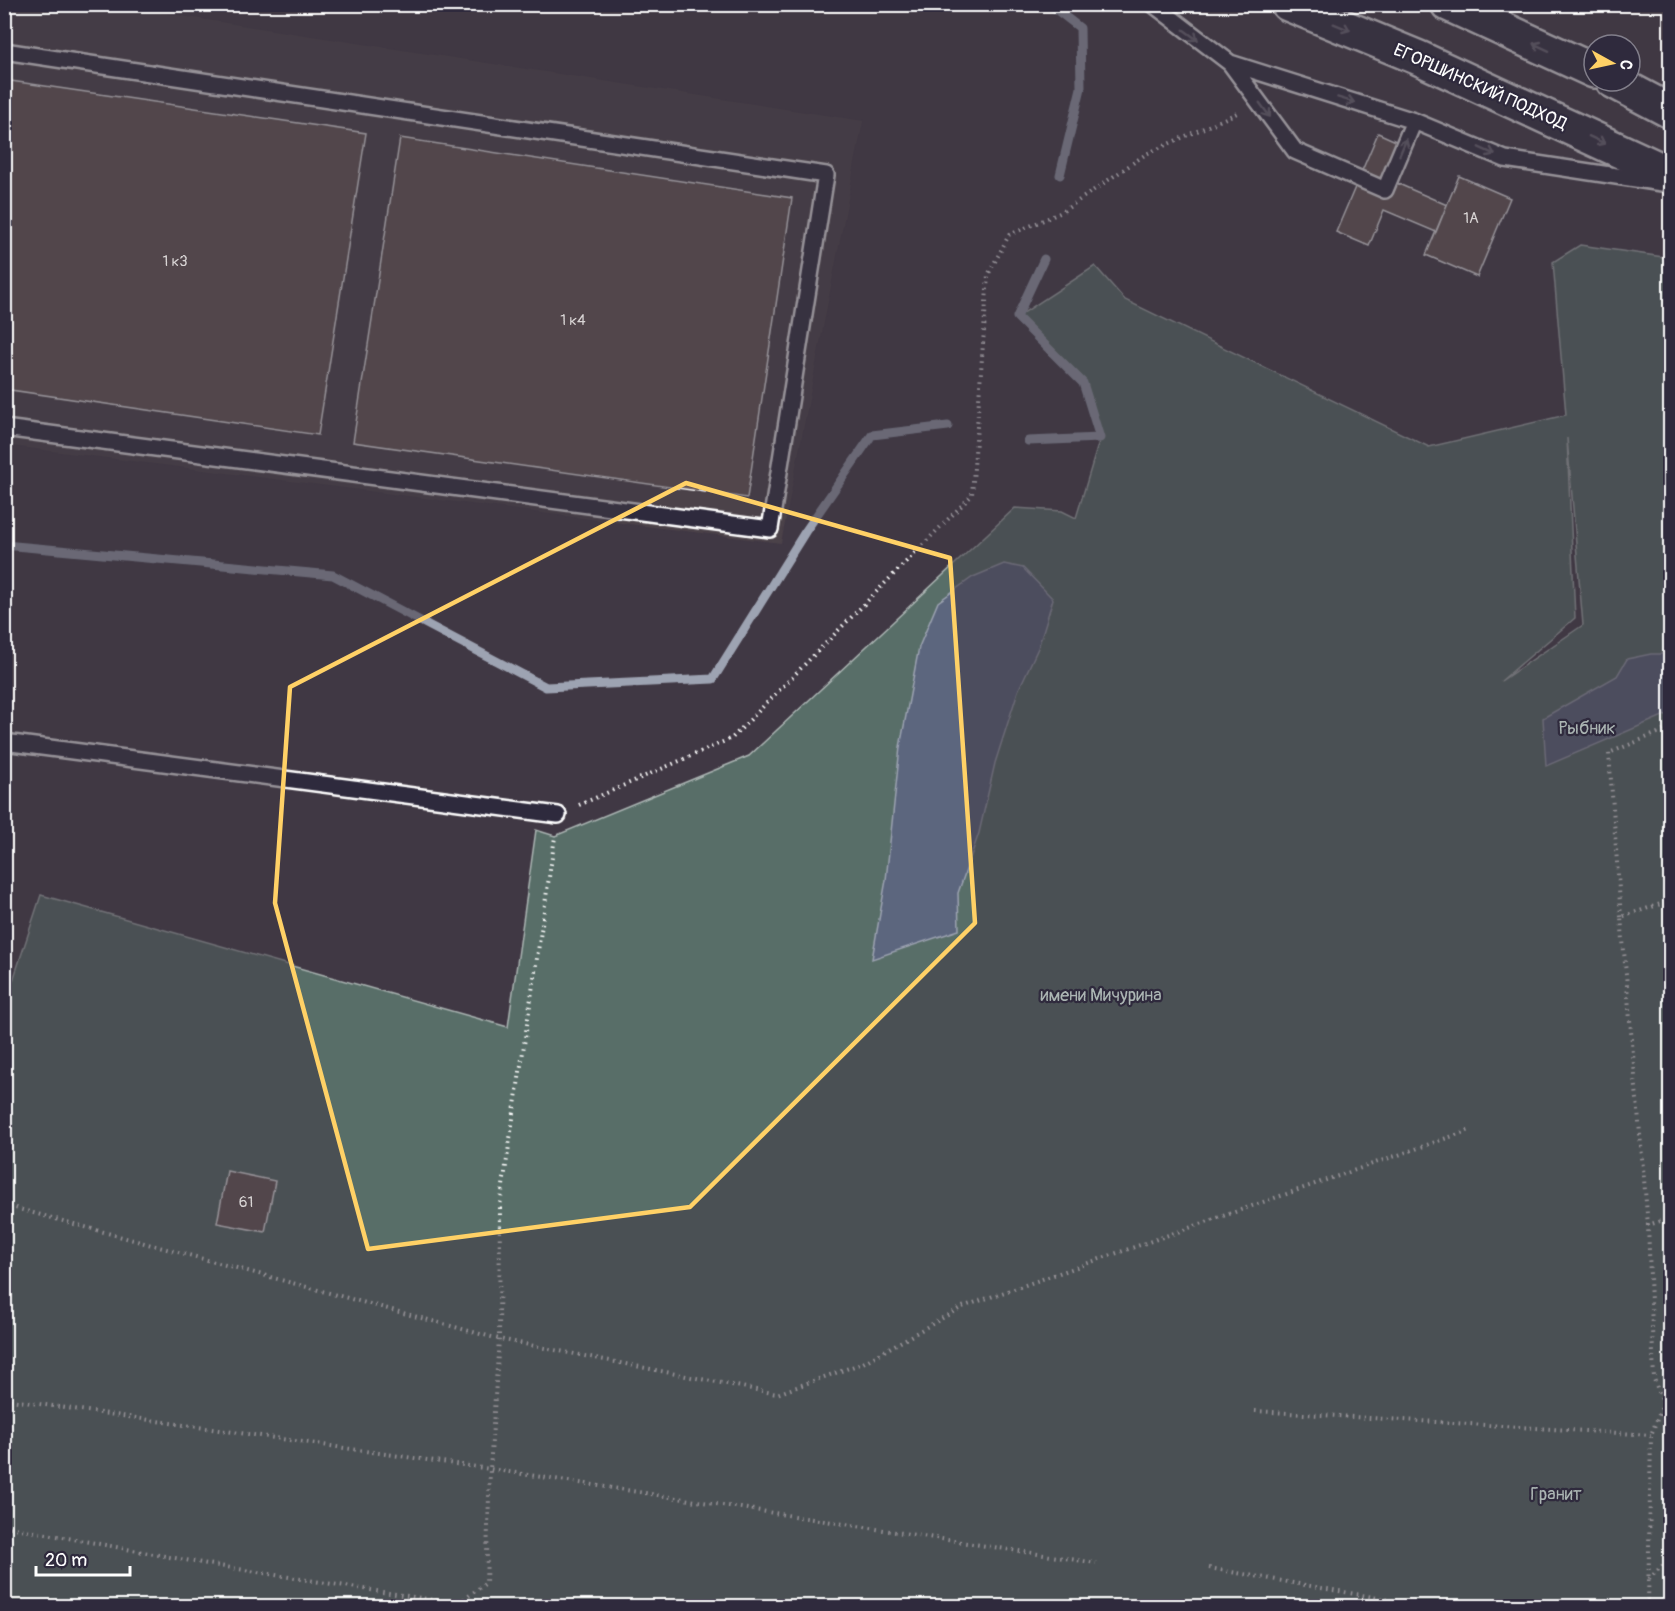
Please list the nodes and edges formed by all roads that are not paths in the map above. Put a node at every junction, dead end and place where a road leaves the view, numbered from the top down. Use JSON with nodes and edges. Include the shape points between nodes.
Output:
{"nodes":[{"id":1,"x":1152,"y":4,"type":"edge"},
{"id":2,"x":1288,"y":4,"type":"edge"},
{"id":3,"x":1448,"y":4,"type":"edge"},
{"id":4,"x":4,"y":51,"type":"edge"},
{"id":5,"x":1230,"y":63,"type":"junction"},
{"id":6,"x":1582,"y":65,"type":"edge"},
{"id":7,"x":1636,"y":93,"type":"edge"},
{"id":8,"x":1671,"y":111,"type":"edge"},
{"id":9,"x":1414,"y":121,"type":"junction"},
{"id":10,"x":1671,"y":174,"type":"edge"},
{"id":11,"x":1671,"y":184,"type":"edge"},
{"id":12,"x":4,"y":428,"type":"edge"},
{"id":13,"x":4,"y":742,"type":"edge"},
{"id":14,"x":558,"y":814,"type":"road end"}],
"edges":[{"from":1,"to":5,"type":"lane","one_way":true},
{"from":2,"to":10,"type":"main road","name":"ЕГОРШИНСКИЙ ПОДХОД","one_way":true,"via":[[1419,58]]},
{"from":6,"to":3,"type":"main road","one_way":true},
{"from":4,"to":12,"type":"lane","via":[[826,175],[770,529]]},
{"from":5,"to":9,"type":"lane","one_way":true},
{"from":5,"to":9,"type":"lane","one_way":true,"via":[[1295,151],[1385,190]]},
{"from":7,"to":8,"type":"main road"},
{"from":9,"to":11,"type":"lane","one_way":true,"via":[[1505,159]]},
{"from":13,"to":14,"type":"lane"}]}
